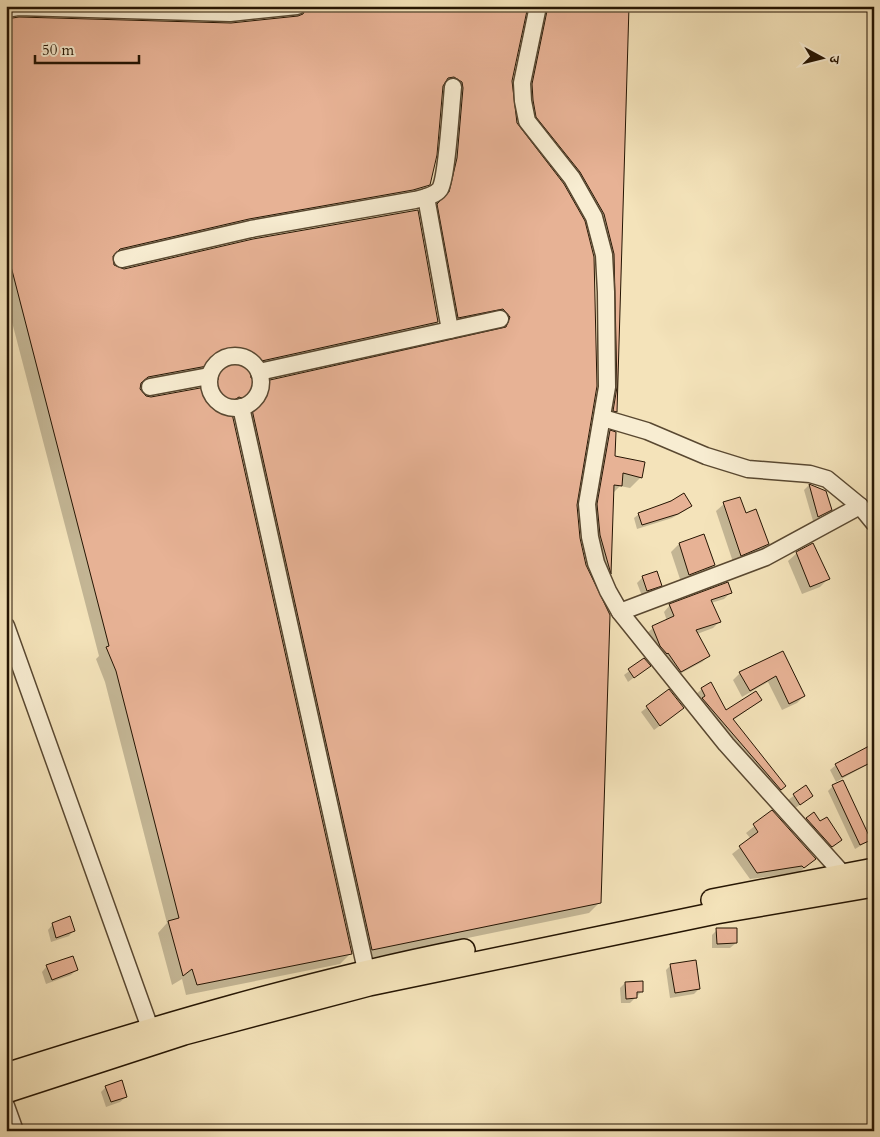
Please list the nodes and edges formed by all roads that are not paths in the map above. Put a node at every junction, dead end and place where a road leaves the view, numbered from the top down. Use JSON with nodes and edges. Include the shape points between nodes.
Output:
{"nodes":[{"id":1,"x":297,"y":6,"type":"edge"},
{"id":2,"x":538,"y":6,"type":"edge"},
{"id":3,"x":273,"y":7,"type":"edge"},
{"id":4,"x":6,"y":9,"type":"edge"},
{"id":5,"x":453,"y":87,"type":"dead end"},
{"id":6,"x":426,"y":197,"type":"junction"},
{"id":7,"x":122,"y":258,"type":"dead end"},
{"id":8,"x":500,"y":319,"type":"dead end"},
{"id":9,"x":450,"y":330,"type":"junction"},
{"id":10,"x":259,"y":372,"type":"junction"},
{"id":11,"x":209,"y":376,"type":"junction"},
{"id":12,"x":150,"y":387,"type":"dead end"},
{"id":13,"x":241,"y":407,"type":"junction"},
{"id":14,"x":603,"y":418,"type":"junction"},
{"id":15,"x":860,"y":506,"type":"junction"},
{"id":16,"x":874,"y":523,"type":"edge"},
{"id":17,"x":620,"y":612,"type":"junction"},
{"id":18,"x":6,"y":626,"type":"edge"},
{"id":19,"x":874,"y":869,"type":"edge"},
{"id":20,"x":857,"y":880,"type":"edge"},
{"id":21,"x":366,"y":970,"type":"junction"},
{"id":22,"x":150,"y":1028,"type":"junction"},
{"id":23,"x":6,"y":1074,"type":"edge"},
{"id":24,"x":6,"y":1092,"type":"edge"},
{"id":25,"x":6,"y":1106,"type":"edge"},
{"id":26,"x":15,"y":1131,"type":"edge"}],
"edges":[{"from":1,"to":3,"type":"street"},
{"from":2,"to":14,"type":"street","via":[[522,83],[522,101],[527,121],[572,178],[594,217],[604,255],[607,387]]},
{"from":3,"to":4,"type":"street","via":[[230,13]]},
{"from":5,"to":6,"type":"street","via":[[440,189]]},
{"from":6,"to":7,"type":"street","via":[[251,229]]},
{"from":6,"to":9,"type":"street"},
{"from":8,"to":9,"type":"street"},
{"from":9,"to":10,"type":"street"},
{"from":10,"to":11,"type":"street","via":[[248,359],[232,355],[217,362]]},
{"from":10,"to":13,"type":"street","via":[[260,390],[256,398]]},
{"from":11,"to":12,"type":"street"},
{"from":11,"to":13,"type":"street","via":[[209,385],[216,400],[223,405]]},
{"from":13,"to":21,"type":"street"},
{"from":14,"to":15,"type":"street","via":[[648,431],[706,456],[748,469],[810,474],[827,479]]},
{"from":14,"to":17,"type":"street","via":[[587,504],[596,563]]},
{"from":15,"to":16,"type":"street"},
{"from":15,"to":17,"type":"street","via":[[766,558]]},
{"from":17,"to":20,"type":"street","via":[[726,744]]},
{"from":18,"to":22,"type":"street"},
{"from":19,"to":20,"type":"main road"},
{"from":20,"to":21,"type":"main road"},
{"from":20,"to":24,"type":"main road","via":[[716,913],[369,985],[184,1034]]},
{"from":21,"to":22,"type":"main road"},
{"from":22,"to":23,"type":"main road"},
{"from":25,"to":26,"type":"street"}]}
